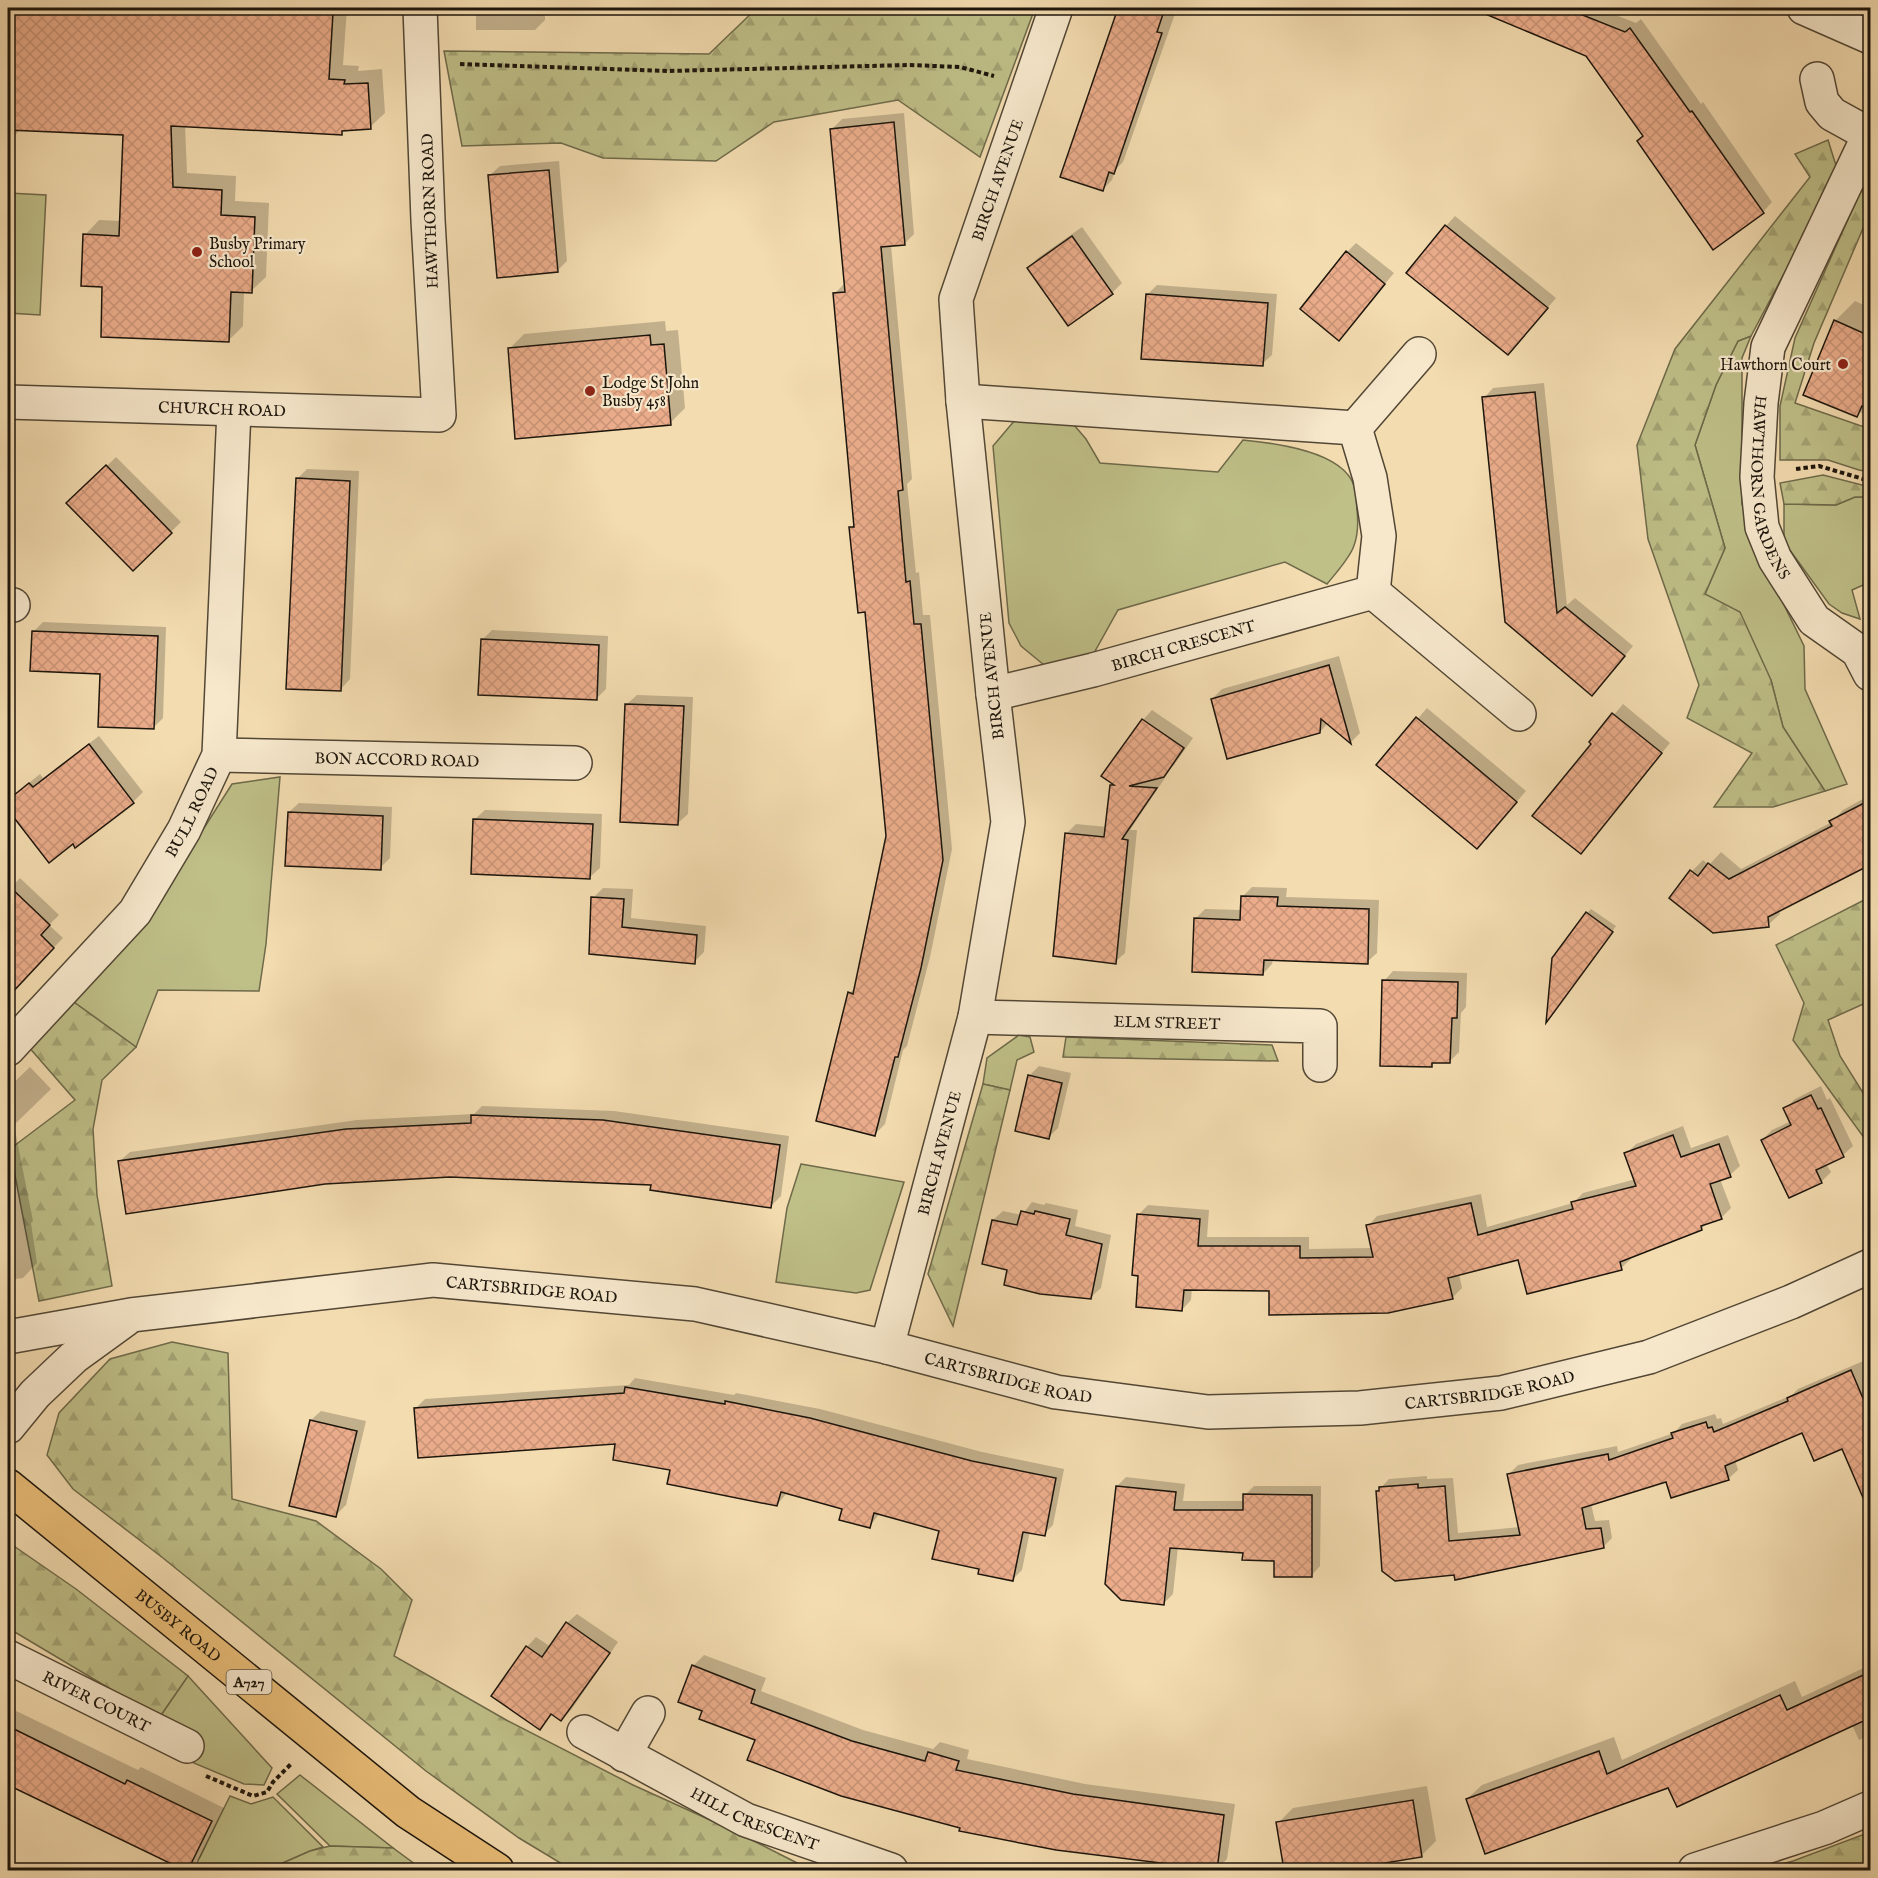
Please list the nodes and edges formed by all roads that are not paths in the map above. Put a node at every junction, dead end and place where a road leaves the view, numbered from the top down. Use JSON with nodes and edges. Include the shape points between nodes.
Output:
{"nodes":[{"id":1,"x":420,"y":8,"type":"edge"},
{"id":2,"x":1056,"y":8,"type":"edge"},
{"id":3,"x":1804,"y":8,"type":"edge"},
{"id":4,"x":1870,"y":37,"type":"edge"},
{"id":5,"x":1817,"y":79,"type":"dead end"},
{"id":6,"x":1870,"y":134,"type":"edge"},
{"id":7,"x":1419,"y":354,"type":"dead end"},
{"id":8,"x":963,"y":401,"type":"junction"},
{"id":9,"x":8,"y":402,"type":"edge"},
{"id":10,"x":234,"y":410,"type":"junction"},
{"id":11,"x":438,"y":415,"type":"joint"},
{"id":12,"x":1355,"y":428,"type":"junction"},
{"id":13,"x":1373,"y":592,"type":"junction"},
{"id":14,"x":1866,"y":657,"type":"edge"},
{"id":15,"x":993,"y":694,"type":"junction"},
{"id":16,"x":1519,"y":714,"type":"dead end"},
{"id":17,"x":219,"y":755,"type":"junction"},
{"id":18,"x":575,"y":764,"type":"dead end"},
{"id":19,"x":975,"y":1017,"type":"junction"},
{"id":20,"x":8,"y":1049,"type":"edge"},
{"id":21,"x":1320,"y":1065,"type":"dead end"},
{"id":22,"x":1870,"y":1266,"type":"edge"},
{"id":23,"x":131,"y":1315,"type":"junction"},
{"id":24,"x":8,"y":1337,"type":"edge"},
{"id":25,"x":887,"y":1347,"type":"junction"},
{"id":26,"x":8,"y":1427,"type":"edge"},
{"id":27,"x":8,"y":1486,"type":"edge"},
{"id":28,"x":8,"y":1657,"type":"edge"},
{"id":29,"x":648,"y":1713,"type":"dead end"},
{"id":30,"x":584,"y":1732,"type":"dead end"},
{"id":31,"x":187,"y":1746,"type":"dead end"},
{"id":32,"x":624,"y":1755,"type":"junction"},
{"id":33,"x":1870,"y":1808,"type":"edge"},
{"id":34,"x":497,"y":1870,"type":"edge"},
{"id":35,"x":891,"y":1870,"type":"edge"},
{"id":36,"x":1695,"y":1870,"type":"edge"}],
"edges":[{"from":1,"to":11,"type":"street","name":"HAWTHORN ROAD"},
{"from":2,"to":8,"type":"street","name":"BIRCH AVENUE","via":[[956,299]]},
{"from":3,"to":4,"type":"street"},
{"from":5,"to":6,"type":"street","via":[[1822,102],[1832,114]]},
{"from":6,"to":14,"type":"street","name":"HAWTHORN GARDENS","via":[[1768,347],[1757,477],[1762,526],[1775,559],[1814,620]]},
{"from":7,"to":12,"type":"street"},
{"from":8,"to":12,"type":"street"},
{"from":8,"to":15,"type":"street","name":"BIRCH AVENUE"},
{"from":9,"to":10,"type":"street","name":"CHURCH ROAD"},
{"from":10,"to":11,"type":"street","name":"CHURCH ROAD"},
{"from":10,"to":17,"type":"street","name":"BULL ROAD"},
{"from":12,"to":13,"type":"street","via":[[1370,478],[1379,536]]},
{"from":13,"to":15,"type":"street","name":"BIRCH CRESCENT","via":[[1094,670]]},
{"from":13,"to":16,"type":"street"},
{"from":15,"to":19,"type":"street","name":"BIRCH AVENUE","via":[[1008,822]]},
{"from":17,"to":18,"type":"street","name":"BON ACCORD ROAD"},
{"from":17,"to":20,"type":"street","name":"BULL ROAD","via":[[184,830],[135,912]]},
{"from":19,"to":21,"type":"street","name":"ELM STREET","via":[[1320,1026]]},
{"from":19,"to":25,"type":"street","name":"BIRCH AVENUE"},
{"from":22,"to":25,"type":"street","name":"CARTSBRIDGE ROAD","via":[[1791,1302],[1649,1357],[1501,1393],[1360,1408],[1208,1412],[1056,1392]]},
{"from":23,"to":24,"type":"street","name":"CARTSBRIDGE ROAD"},
{"from":23,"to":25,"type":"street","name":"CARTSBRIDGE ROAD","via":[[433,1280],[695,1304]]},
{"from":23,"to":26,"type":"street","name":"CARTSBRIDGE ROAD","via":[[74,1357]]},
{"from":27,"to":34,"type":"main road","name":"BUSBY ROAD","number":"A727","via":[[408,1812]]},
{"from":28,"to":31,"type":"street","name":"RIVER COURT"},
{"from":29,"to":32,"type":"street"},
{"from":30,"to":32,"type":"street","name":"HILL CRESCENT"},
{"from":32,"to":35,"type":"street","name":"HILL CRESCENT","via":[[746,1820]]},
{"from":33,"to":36,"type":"street","via":[[1824,1828]]}]}
